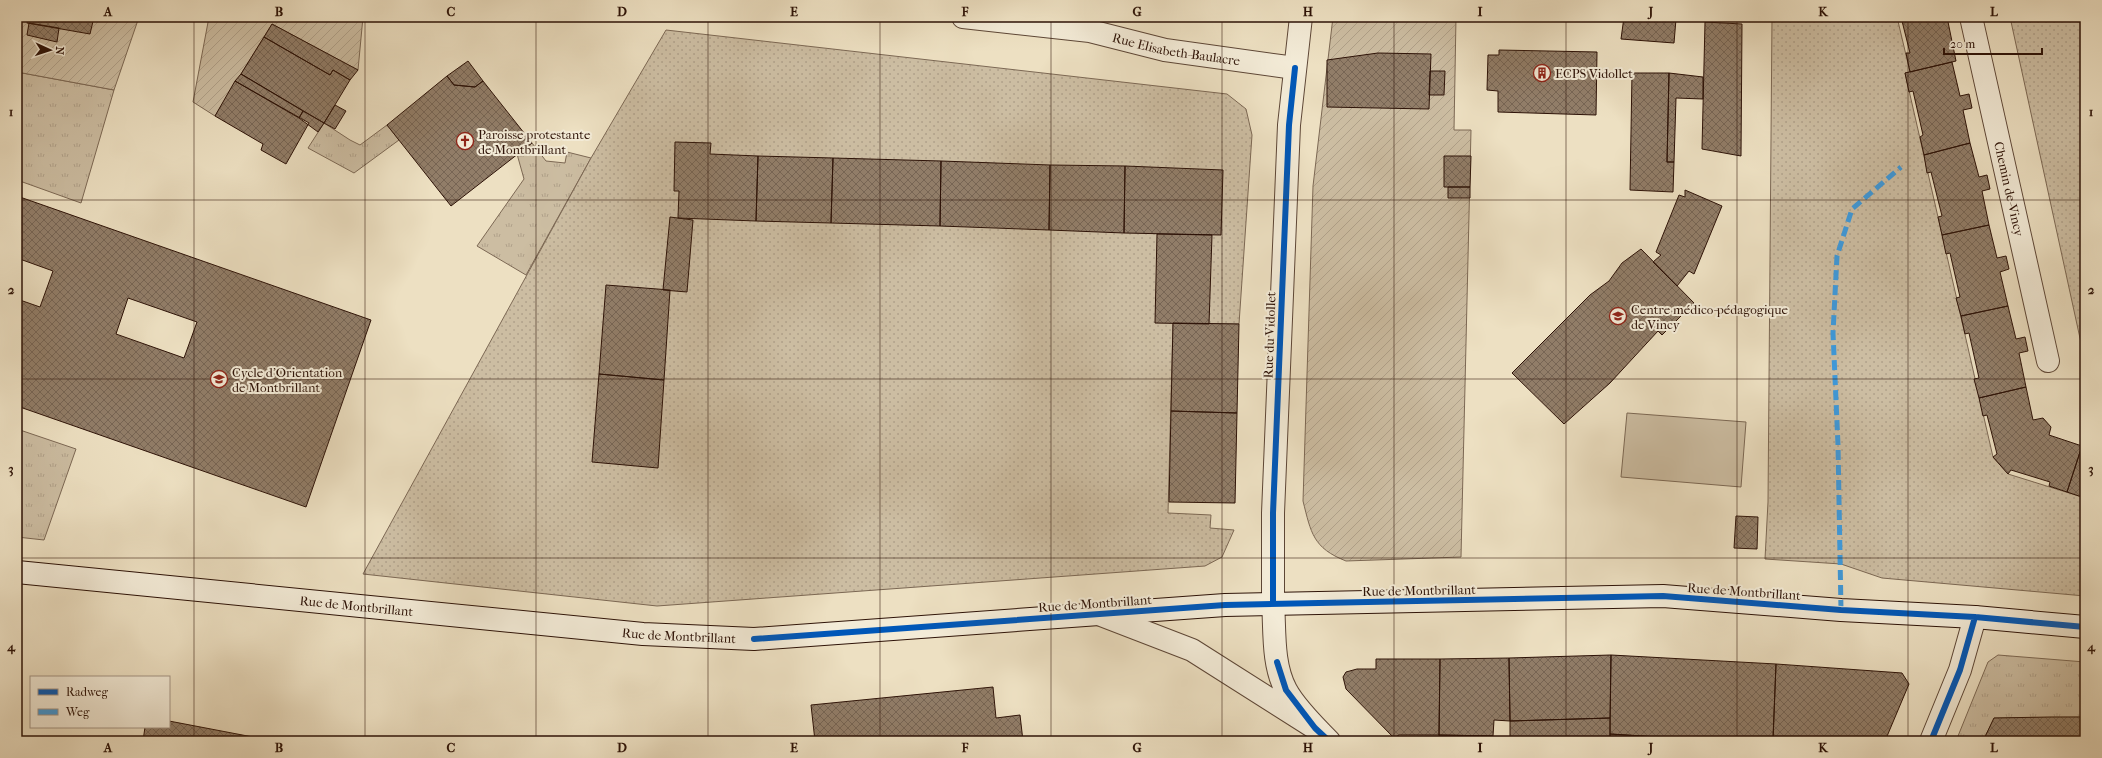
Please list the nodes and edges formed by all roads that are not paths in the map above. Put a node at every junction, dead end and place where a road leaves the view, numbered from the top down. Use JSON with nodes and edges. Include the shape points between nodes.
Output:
{"nodes":[{"id":1,"x":963,"y":17,"type":"edge"},
{"id":2,"x":1301,"y":17,"type":"edge"},
{"id":3,"x":1971,"y":17,"type":"edge"},
{"id":4,"x":1295,"y":68,"type":"junction"},
{"id":5,"x":2048,"y":361,"type":"dead end"},
{"id":6,"x":17,"y":572,"type":"edge"},
{"id":7,"x":1273,"y":602,"type":"junction"},
{"id":8,"x":1096,"y":613,"type":"junction"},
{"id":9,"x":1975,"y":617,"type":"junction"},
{"id":10,"x":2085,"y":627,"type":"edge"},
{"id":11,"x":1322,"y":734,"type":"edge"},
{"id":12,"x":1932,"y":741,"type":"edge"}],
"edges":[{"from":1,"to":4,"type":"main road","name":"Rue Elisabeth-Baulacre","via":[[1090,31],[1165,50]]},
{"from":2,"to":4,"type":"main road","name":"Rue du Vidollet"},
{"from":3,"to":5,"type":"main road","name":"Chemin de-Vincy"},
{"from":4,"to":7,"type":"main road","name":"Rue du Vidollet","via":[[1289,125],[1274,474]]},
{"from":6,"to":8,"type":"main road","name":"Rue de Montbrillant","via":[[643,634],[754,639]]},
{"from":7,"to":8,"type":"main road","name":"Rue de Montbrillant"},
{"from":7,"to":9,"type":"main road","name":"Rue de Montbrillant","via":[[1663,596],[1841,610]]},
{"from":7,"to":11,"type":"main road","name":"Rue du Vidollet","via":[[1277,662],[1286,690]]},
{"from":8,"to":11,"type":"main road","via":[[1192,650]]},
{"from":9,"to":10,"type":"main road","name":"Rue de Montbrillant"},
{"from":9,"to":12,"type":"main road","via":[[1960,670]]}]}
